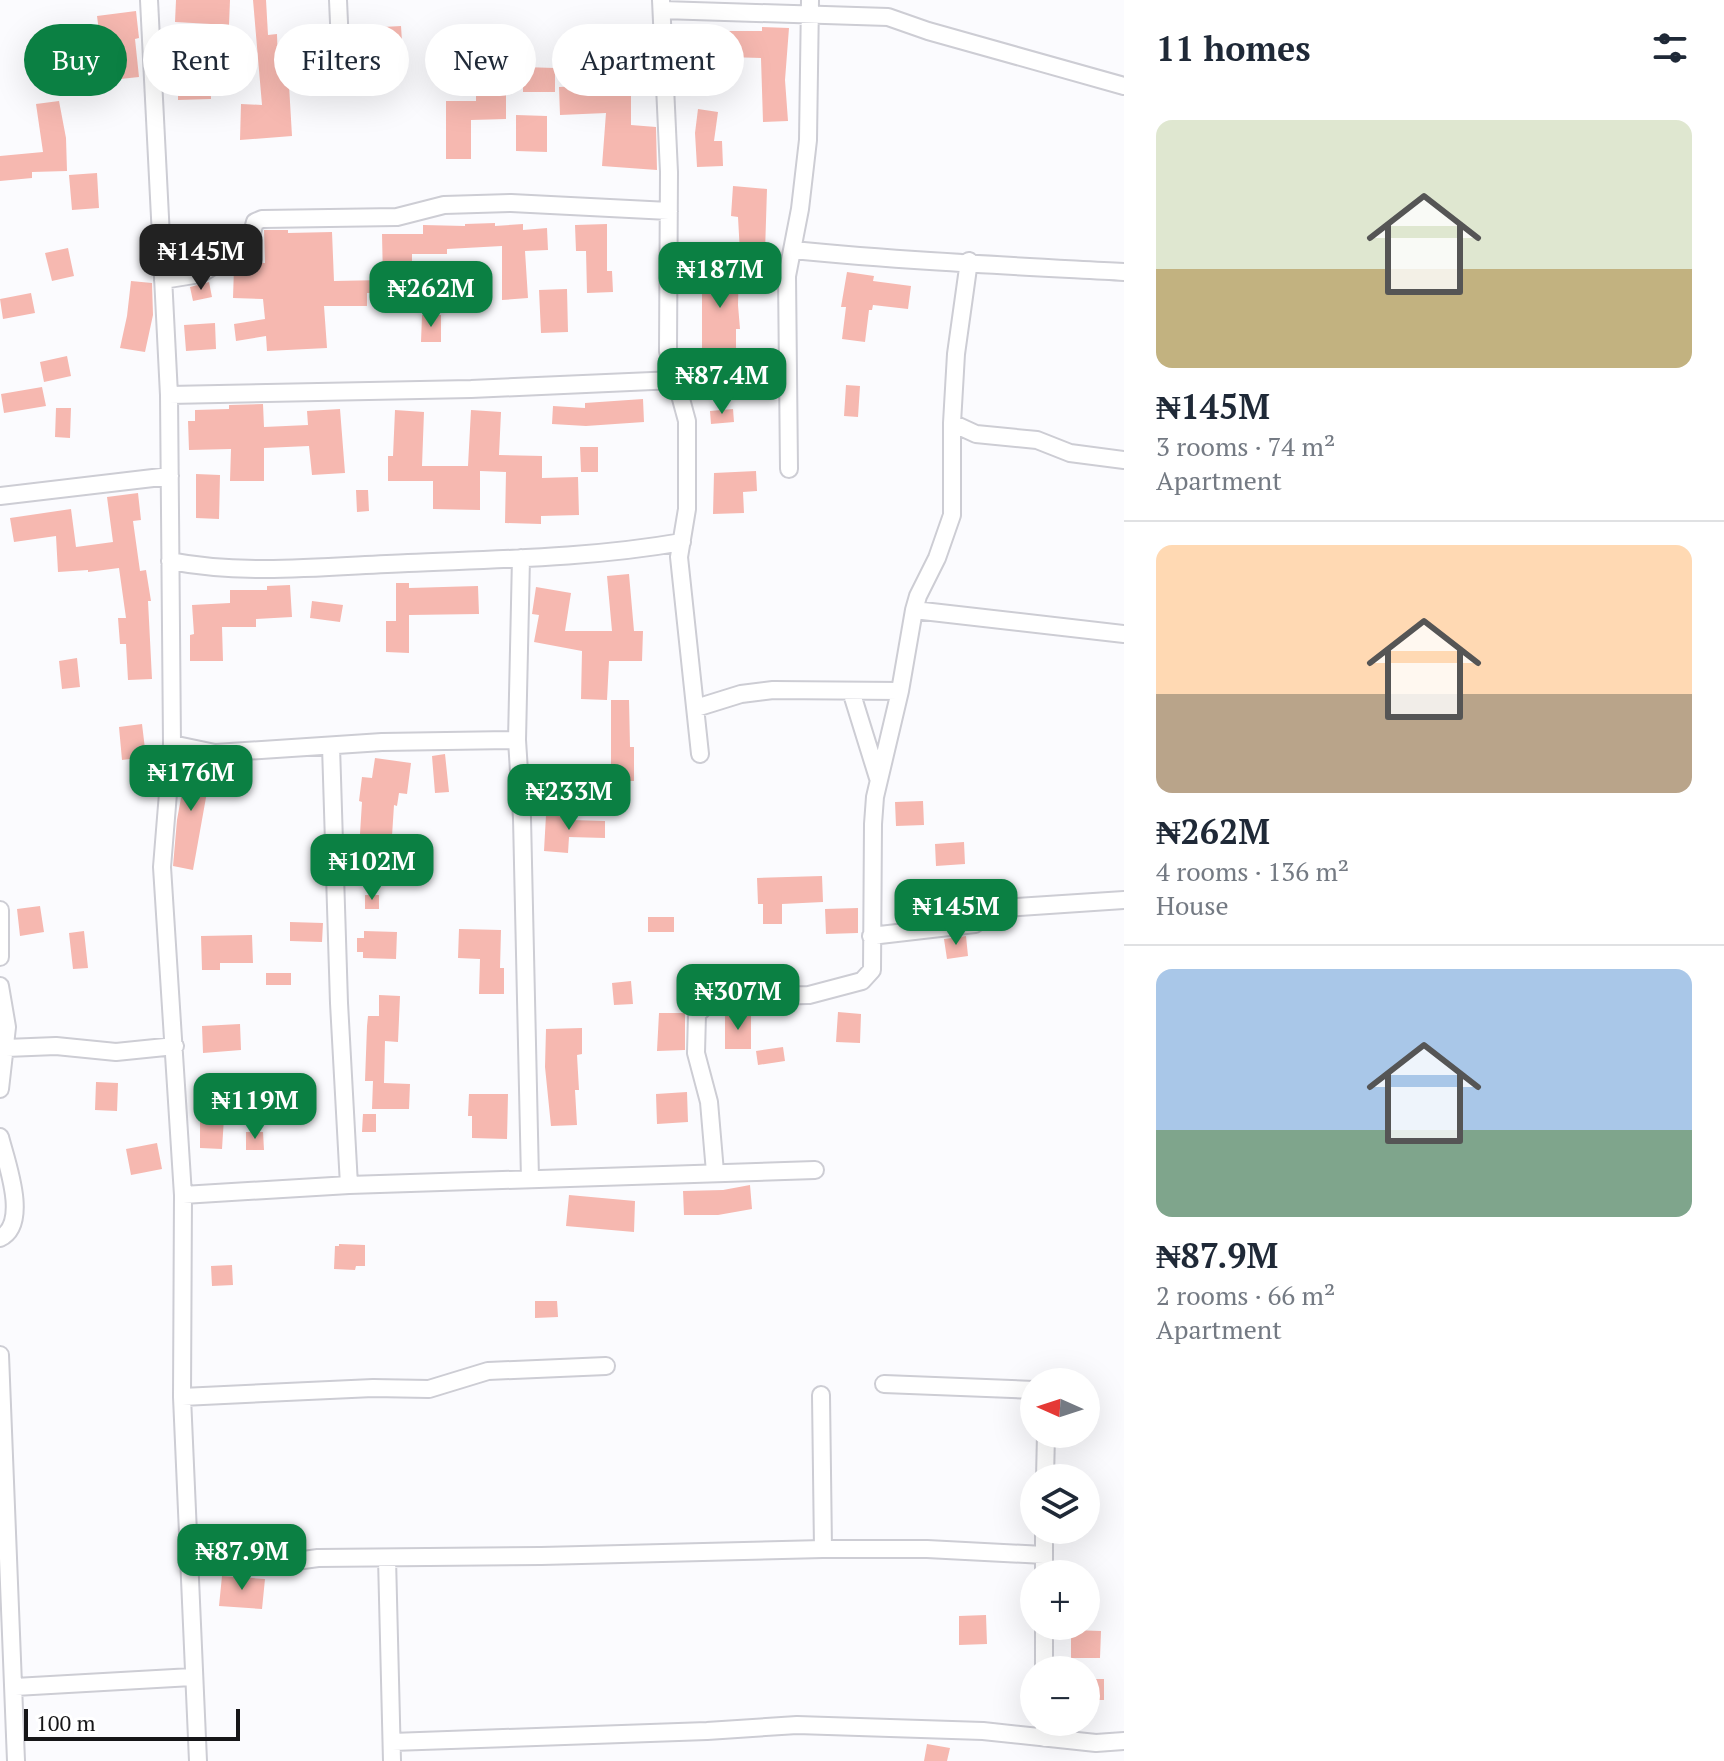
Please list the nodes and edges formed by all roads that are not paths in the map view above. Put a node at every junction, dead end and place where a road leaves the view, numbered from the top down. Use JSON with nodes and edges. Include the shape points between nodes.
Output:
{"nodes":[{"id":1,"x":149,"y":0,"type":"edge"},
{"id":2,"x":338,"y":0,"type":"edge"},
{"id":3,"x":661,"y":5,"type":"edge"},
{"id":4,"x":809,"y":7,"type":"edge"},
{"id":5,"x":339,"y":24,"type":"edge"},
{"id":6,"x":1124,"y":86,"type":"edge"},
{"id":7,"x":669,"y":211,"type":"junction"},
{"id":8,"x":793,"y":250,"type":"junction"},
{"id":9,"x":969,"y":261,"type":"junction"},
{"id":10,"x":1124,"y":272,"type":"edge"},
{"id":11,"x":163,"y":280,"type":"junction"},
{"id":12,"x":675,"y":380,"type":"junction"},
{"id":13,"x":169,"y":395,"type":"junction"},
{"id":14,"x":952,"y":423,"type":"junction"},
{"id":15,"x":1124,"y":460,"type":"edge"},
{"id":16,"x":789,"y":469,"type":"dead end"},
{"id":17,"x":170,"y":476,"type":"junction"},
{"id":18,"x":0,"y":496,"type":"edge"},
{"id":19,"x":682,"y":542,"type":"junction"},
{"id":20,"x":521,"y":558,"type":"junction"},
{"id":21,"x":170,"y":561,"type":"junction"},
{"id":22,"x":914,"y":610,"type":"junction"},
{"id":23,"x":1124,"y":634,"type":"edge"},
{"id":24,"x":851,"y":691,"type":"junction"},
{"id":25,"x":900,"y":691,"type":"junction"},
{"id":26,"x":696,"y":708,"type":"junction"},
{"id":27,"x":517,"y":740,"type":"junction"},
{"id":28,"x":172,"y":744,"type":"junction"},
{"id":29,"x":331,"y":746,"type":"junction"},
{"id":30,"x":700,"y":754,"type":"dead end"},
{"id":31,"x":878,"y":779,"type":"junction"},
{"id":32,"x":1124,"y":900,"type":"edge"},
{"id":33,"x":0,"y":910,"type":"edge"},
{"id":34,"x":871,"y":936,"type":"junction"},
{"id":35,"x":0,"y":957,"type":"edge"},
{"id":36,"x":0,"y":986,"type":"edge"},
{"id":37,"x":175,"y":1046,"type":"junction"},
{"id":38,"x":6,"y":1048,"type":"junction"},
{"id":39,"x":0,"y":1089,"type":"edge"},
{"id":40,"x":0,"y":1137,"type":"edge"},
{"id":41,"x":815,"y":1170,"type":"dead end"},
{"id":42,"x":715,"y":1172,"type":"junction"},
{"id":43,"x":530,"y":1179,"type":"junction"},
{"id":44,"x":349,"y":1185,"type":"junction"},
{"id":45,"x":183,"y":1195,"type":"junction"},
{"id":46,"x":0,"y":1238,"type":"edge"},
{"id":47,"x":0,"y":1355,"type":"edge"},
{"id":48,"x":606,"y":1366,"type":"dead end"},
{"id":49,"x":884,"y":1384,"type":"dead end"},
{"id":50,"x":1020,"y":1389,"type":"edge"},
{"id":51,"x":821,"y":1395,"type":"dead end"},
{"id":52,"x":182,"y":1397,"type":"junction"},
{"id":53,"x":1044,"y":1544,"type":"edge"},
{"id":54,"x":823,"y":1549,"type":"junction"},
{"id":55,"x":1044,"y":1555,"type":"junction"},
{"id":56,"x":387,"y":1558,"type":"junction"},
{"id":57,"x":1044,"y":1560,"type":"edge"},
{"id":58,"x":190,"y":1566,"type":"junction"},
{"id":59,"x":5,"y":1571,"type":"edge"},
{"id":60,"x":192,"y":1677,"type":"junction"},
{"id":61,"x":15,"y":1687,"type":"junction"},
{"id":62,"x":1020,"y":1730,"type":"edge"},
{"id":63,"x":1068,"y":1736,"type":"edge"},
{"id":64,"x":1124,"y":1741,"type":"edge"},
{"id":65,"x":392,"y":1742,"type":"junction"},
{"id":66,"x":16,"y":1761,"type":"edge"},
{"id":67,"x":198,"y":1761,"type":"edge"},
{"id":68,"x":392,"y":1761,"type":"edge"}],
"edges":[{"from":1,"to":11,"type":"street"},
{"from":2,"to":5,"type":"street"},
{"from":3,"to":4,"type":"street"},
{"from":3,"to":7,"type":"street"},
{"from":4,"to":6,"type":"street","via":[[888,17]]},
{"from":4,"to":8,"type":"street","via":[[808,140]]},
{"from":7,"to":11,"type":"street","via":[[511,203],[444,205],[397,217],[262,219],[255,222],[247,245],[220,263],[200,274]]},
{"from":7,"to":12,"type":"street","via":[[667,330]]},
{"from":8,"to":9,"type":"street"},
{"from":8,"to":16,"type":"street","via":[[787,276]]},
{"from":9,"to":10,"type":"street"},
{"from":9,"to":14,"type":"street"},
{"from":11,"to":13,"type":"street"},
{"from":12,"to":13,"type":"street"},
{"from":12,"to":19,"type":"street","via":[[687,421]]},
{"from":13,"to":17,"type":"street"},
{"from":14,"to":15,"type":"street","via":[[976,434],[1037,440],[1070,453]]},
{"from":14,"to":22,"type":"street","via":[[952,515]]},
{"from":17,"to":18,"type":"street"},
{"from":17,"to":21,"type":"street"},
{"from":19,"to":20,"type":"street"},
{"from":19,"to":26,"type":"street","via":[[679,557]]},
{"from":20,"to":21,"type":"street","via":[[291,567]]},
{"from":20,"to":27,"type":"street"},
{"from":21,"to":28,"type":"street"},
{"from":22,"to":23,"type":"street"},
{"from":22,"to":25,"type":"street"},
{"from":24,"to":25,"type":"street"},
{"from":24,"to":26,"type":"street","via":[[757,691]]},
{"from":24,"to":31,"type":"street"},
{"from":25,"to":31,"type":"street"},
{"from":26,"to":30,"type":"street"},
{"from":27,"to":29,"type":"street"},
{"from":27,"to":43,"type":"street"},
{"from":28,"to":29,"type":"street","via":[[215,753]]},
{"from":28,"to":37,"type":"street","via":[[162,867]]},
{"from":29,"to":44,"type":"street"},
{"from":31,"to":34,"type":"street"},
{"from":32,"to":34,"type":"street","via":[[1003,908],[975,924]]},
{"from":33,"to":35,"type":"street"},
{"from":34,"to":42,"type":"street","via":[[872,970],[862,981],[809,995],[725,997],[697,1014],[696,1053],[709,1102]]},
{"from":36,"to":38,"type":"street"},
{"from":37,"to":38,"type":"street","via":[[116,1052]]},
{"from":37,"to":45,"type":"street"},
{"from":38,"to":39,"type":"street"},
{"from":40,"to":46,"type":"street","via":[[16,1203],[14,1219]]},
{"from":41,"to":42,"type":"street"},
{"from":42,"to":43,"type":"street"},
{"from":43,"to":44,"type":"street"},
{"from":44,"to":45,"type":"street"},
{"from":45,"to":52,"type":"street"},
{"from":47,"to":59,"type":"street"},
{"from":48,"to":52,"type":"street","via":[[488,1371],[429,1389]]},
{"from":49,"to":50,"type":"street"},
{"from":51,"to":54,"type":"street"},
{"from":52,"to":58,"type":"street"},
{"from":53,"to":55,"type":"street"},
{"from":54,"to":55,"type":"street"},
{"from":54,"to":56,"type":"street"},
{"from":55,"to":57,"type":"street"},
{"from":56,"to":58,"type":"street"},
{"from":56,"to":65,"type":"street"},
{"from":58,"to":60,"type":"street"},
{"from":59,"to":61,"type":"street"},
{"from":60,"to":61,"type":"street"},
{"from":60,"to":67,"type":"street"},
{"from":61,"to":66,"type":"street"},
{"from":62,"to":65,"type":"street","via":[[797,1725]]},
{"from":63,"to":64,"type":"street","via":[[1096,1743]]},
{"from":65,"to":68,"type":"street"}]}
